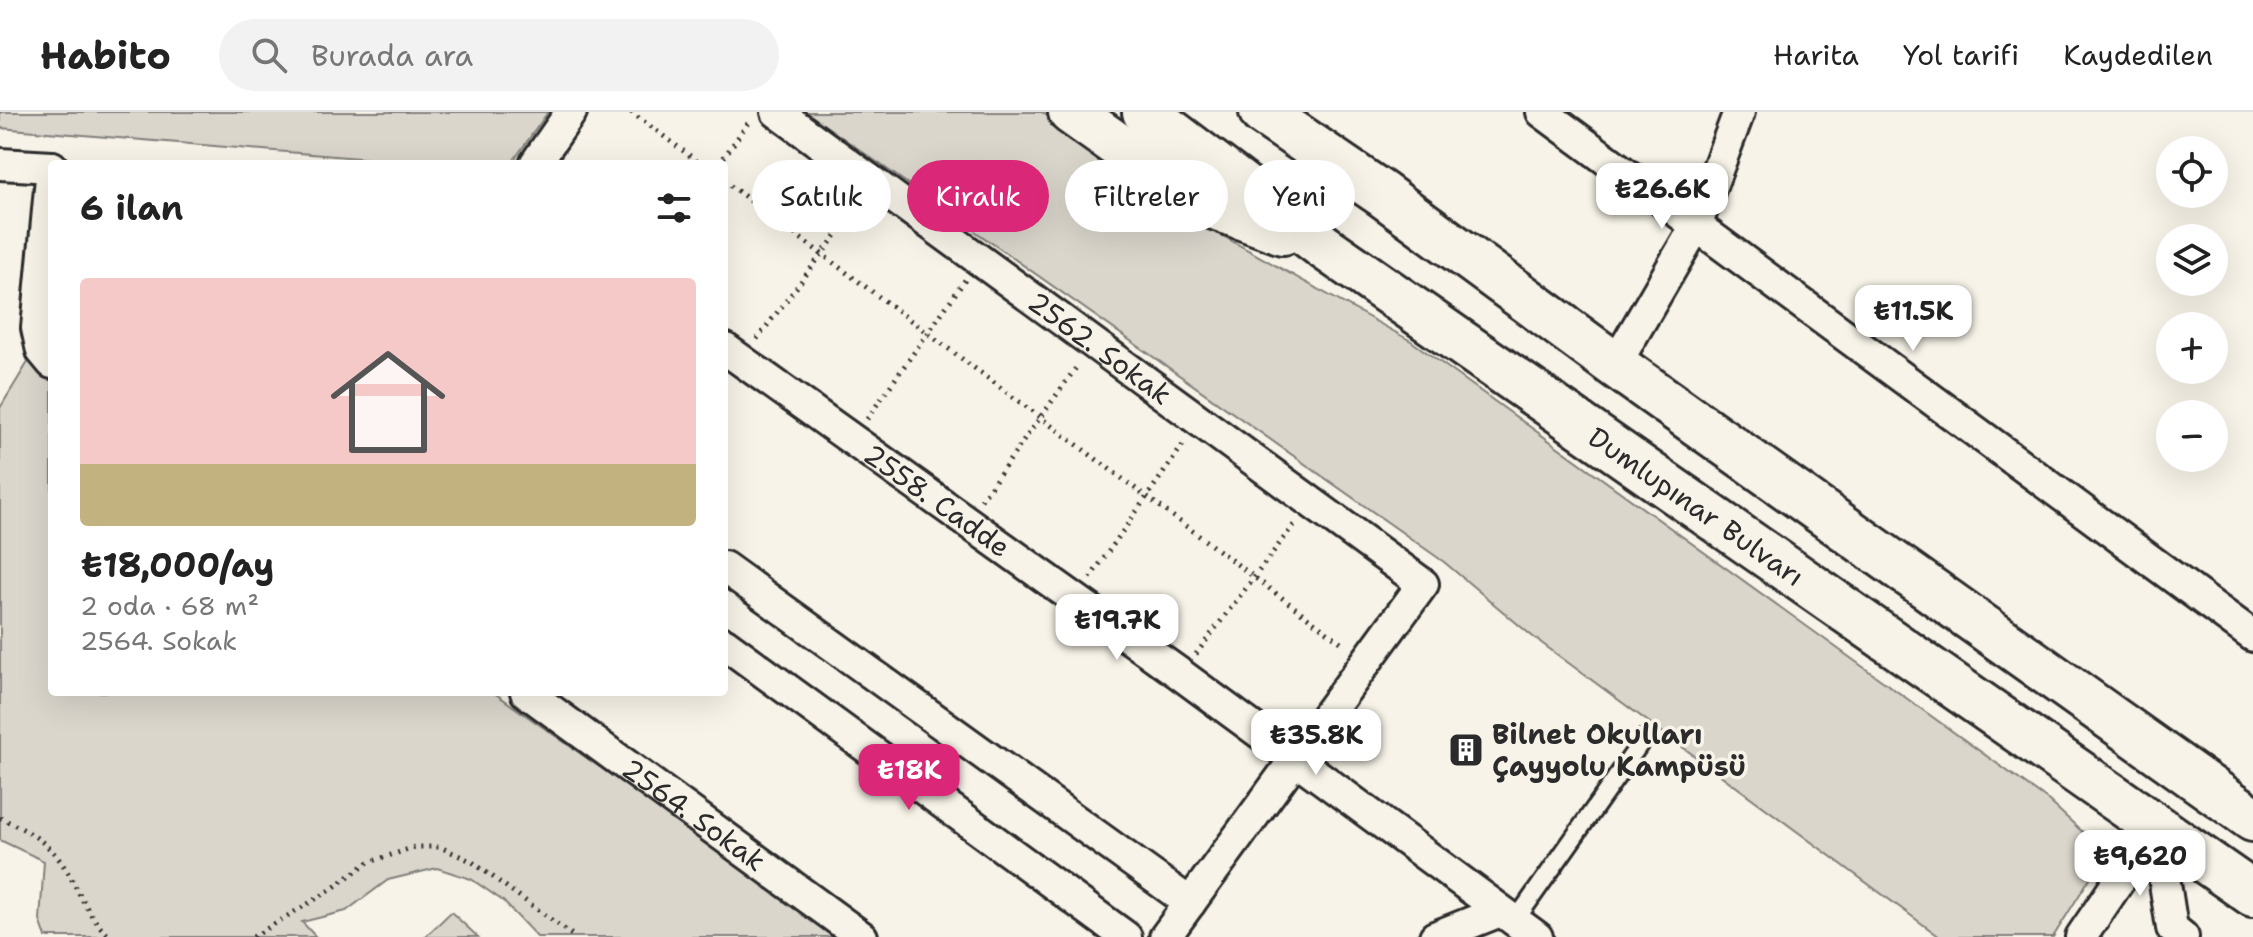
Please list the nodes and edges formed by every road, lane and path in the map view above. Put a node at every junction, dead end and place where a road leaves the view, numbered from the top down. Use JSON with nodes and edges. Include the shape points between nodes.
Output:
{"nodes":[{"id":1,"x":571,"y":112,"type":"edge"},
{"id":2,"x":631,"y":112,"type":"edge"},
{"id":3,"x":757,"y":112,"type":"edge"},
{"id":4,"x":777,"y":112,"type":"edge"},
{"id":5,"x":1071,"y":112,"type":"edge"},
{"id":6,"x":1145,"y":112,"type":"edge"},
{"id":7,"x":1262,"y":112,"type":"edge"},
{"id":8,"x":1308,"y":112,"type":"edge"},
{"id":9,"x":1542,"y":112,"type":"edge"},
{"id":10,"x":1739,"y":112,"type":"edge"},
{"id":11,"x":538,"y":160,"type":"edge"},
{"id":12,"x":696,"y":160,"type":"edge"},
{"id":13,"x":722,"y":160,"type":"edge"},
{"id":14,"x":842,"y":160,"type":"edge"},
{"id":15,"x":0,"y":164,"type":"edge"},
{"id":16,"x":48,"y":167,"type":"edge"},
{"id":17,"x":728,"y":184,"type":"edge"},
{"id":18,"x":1382,"y":194,"type":"junction"},
{"id":19,"x":891,"y":196,"type":"edge"},
{"id":20,"x":48,"y":210,"type":"edge"},
{"id":21,"x":1696,"y":226,"type":"junction"},
{"id":22,"x":839,"y":232,"type":"edge"},
{"id":23,"x":1324,"y":247,"type":"junction"},
{"id":24,"x":822,"y":254,"type":"junction"},
{"id":25,"x":980,"y":260,"type":"junction"},
{"id":26,"x":927,"y":332,"type":"junction"},
{"id":27,"x":1093,"y":343,"type":"junction"},
{"id":28,"x":732,"y":354,"type":"edge"},
{"id":29,"x":48,"y":358,"type":"edge"},
{"id":30,"x":1615,"y":365,"type":"junction"},
{"id":31,"x":1040,"y":417,"type":"junction"},
{"id":32,"x":1200,"y":421,"type":"junction"},
{"id":33,"x":852,"y":440,"type":"junction"},
{"id":34,"x":1147,"y":496,"type":"junction"},
{"id":35,"x":1311,"y":502,"type":"junction"},
{"id":36,"x":967,"y":520,"type":"junction"},
{"id":37,"x":728,"y":570,"type":"edge"},
{"id":38,"x":1255,"y":577,"type":"junction"},
{"id":39,"x":1076,"y":599,"type":"junction"},
{"id":40,"x":2253,"y":636,"type":"edge"},
{"id":41,"x":728,"y":646,"type":"edge"},
{"id":42,"x":1368,"y":661,"type":"junction"},
{"id":43,"x":1180,"y":674,"type":"junction"},
{"id":44,"x":531,"y":696,"type":"edge"},
{"id":45,"x":1644,"y":738,"type":"dead end"},
{"id":46,"x":1295,"y":760,"type":"junction"},
{"id":47,"x":0,"y":818,"type":"edge"},
{"id":48,"x":2253,"y":819,"type":"edge"},
{"id":49,"x":2156,"y":826,"type":"junction"},
{"id":50,"x":2253,"y":894,"type":"edge"},
{"id":51,"x":1190,"y":903,"type":"junction"},
{"id":52,"x":1517,"y":923,"type":"edge"},
{"id":53,"x":111,"y":937,"type":"edge"},
{"id":54,"x":253,"y":937,"type":"edge"},
{"id":55,"x":575,"y":937,"type":"edge"},
{"id":56,"x":862,"y":937,"type":"edge"},
{"id":57,"x":1126,"y":937,"type":"edge"},
{"id":58,"x":1165,"y":937,"type":"edge"},
{"id":59,"x":1435,"y":937,"type":"edge"},
{"id":60,"x":2081,"y":937,"type":"edge"},
{"id":61,"x":2183,"y":937,"type":"edge"}],
"edges":[{"from":1,"to":11,"type":"street"},
{"from":2,"to":12,"type":"path"},
{"from":3,"to":13,"type":"path"},
{"from":4,"to":14,"type":"street","name":"2562. Sokak"},
{"from":5,"to":23,"type":"highway","via":[[1193,199]]},
{"from":6,"to":23,"type":"highway","name":"Dumlupınar Bulvarı"},
{"from":7,"to":18,"type":"highway"},
{"from":8,"to":18,"type":"highway"},
{"from":9,"to":21,"type":"street"},
{"from":10,"to":21,"type":"street"},
{"from":15,"to":16,"type":"street"},
{"from":17,"to":24,"type":"path"},
{"from":18,"to":30,"type":"highway"},
{"from":19,"to":25,"type":"street","name":"2562. Sokak"},
{"from":20,"to":29,"type":"street","via":[[37,328]]},
{"from":21,"to":30,"type":"street"},
{"from":21,"to":40,"type":"street"},
{"from":22,"to":24,"type":"path"},
{"from":23,"to":49,"type":"highway","name":"Dumlupınar Bulvarı"},
{"from":24,"to":26,"type":"path"},
{"from":24,"to":28,"type":"path"},
{"from":25,"to":26,"type":"path"},
{"from":25,"to":27,"type":"street","name":"2562. Sokak"},
{"from":26,"to":31,"type":"path"},
{"from":26,"to":33,"type":"path"},
{"from":27,"to":31,"type":"path"},
{"from":27,"to":32,"type":"street","name":"2562. Sokak"},
{"from":28,"to":33,"type":"street","name":"2558. Cadde"},
{"from":30,"to":48,"type":"highway"},
{"from":31,"to":34,"type":"path"},
{"from":31,"to":36,"type":"path"},
{"from":32,"to":34,"type":"path"},
{"from":32,"to":35,"type":"street","name":"2562. Sokak"},
{"from":33,"to":36,"type":"street","name":"2558. Cadde"},
{"from":34,"to":38,"type":"path"},
{"from":34,"to":39,"type":"path"},
{"from":35,"to":38,"type":"path"},
{"from":35,"to":42,"type":"street","name":"2562. Sokak","via":[[1423,584]]},
{"from":36,"to":39,"type":"street","name":"2558. Cadde"},
{"from":37,"to":51,"type":"street"},
{"from":38,"to":42,"type":"path"},
{"from":38,"to":43,"type":"path"},
{"from":39,"to":43,"type":"street","name":"2558. Cadde"},
{"from":41,"to":57,"type":"street"},
{"from":42,"to":46,"type":"street"},
{"from":43,"to":46,"type":"street","name":"2558. Cadde"},
{"from":44,"to":56,"type":"street","name":"2564. Sokak"},
{"from":45,"to":52,"type":"lane"},
{"from":46,"to":51,"type":"street"},
{"from":46,"to":52,"type":"street","name":"2558. Cadde"},
{"from":47,"to":53,"type":"path","via":[[52,850],[86,908]]},
{"from":49,"to":50,"type":"highway","name":"Dumlupınar Bulvarı"},
{"from":49,"to":60,"type":"street"},
{"from":49,"to":61,"type":"street","via":[[2172,928]]},
{"from":51,"to":58,"type":"street"},
{"from":52,"to":59,"type":"street"},
{"from":54,"to":55,"type":"path","via":[[367,863],[415,847],[440,847],[471,861]]}]}
